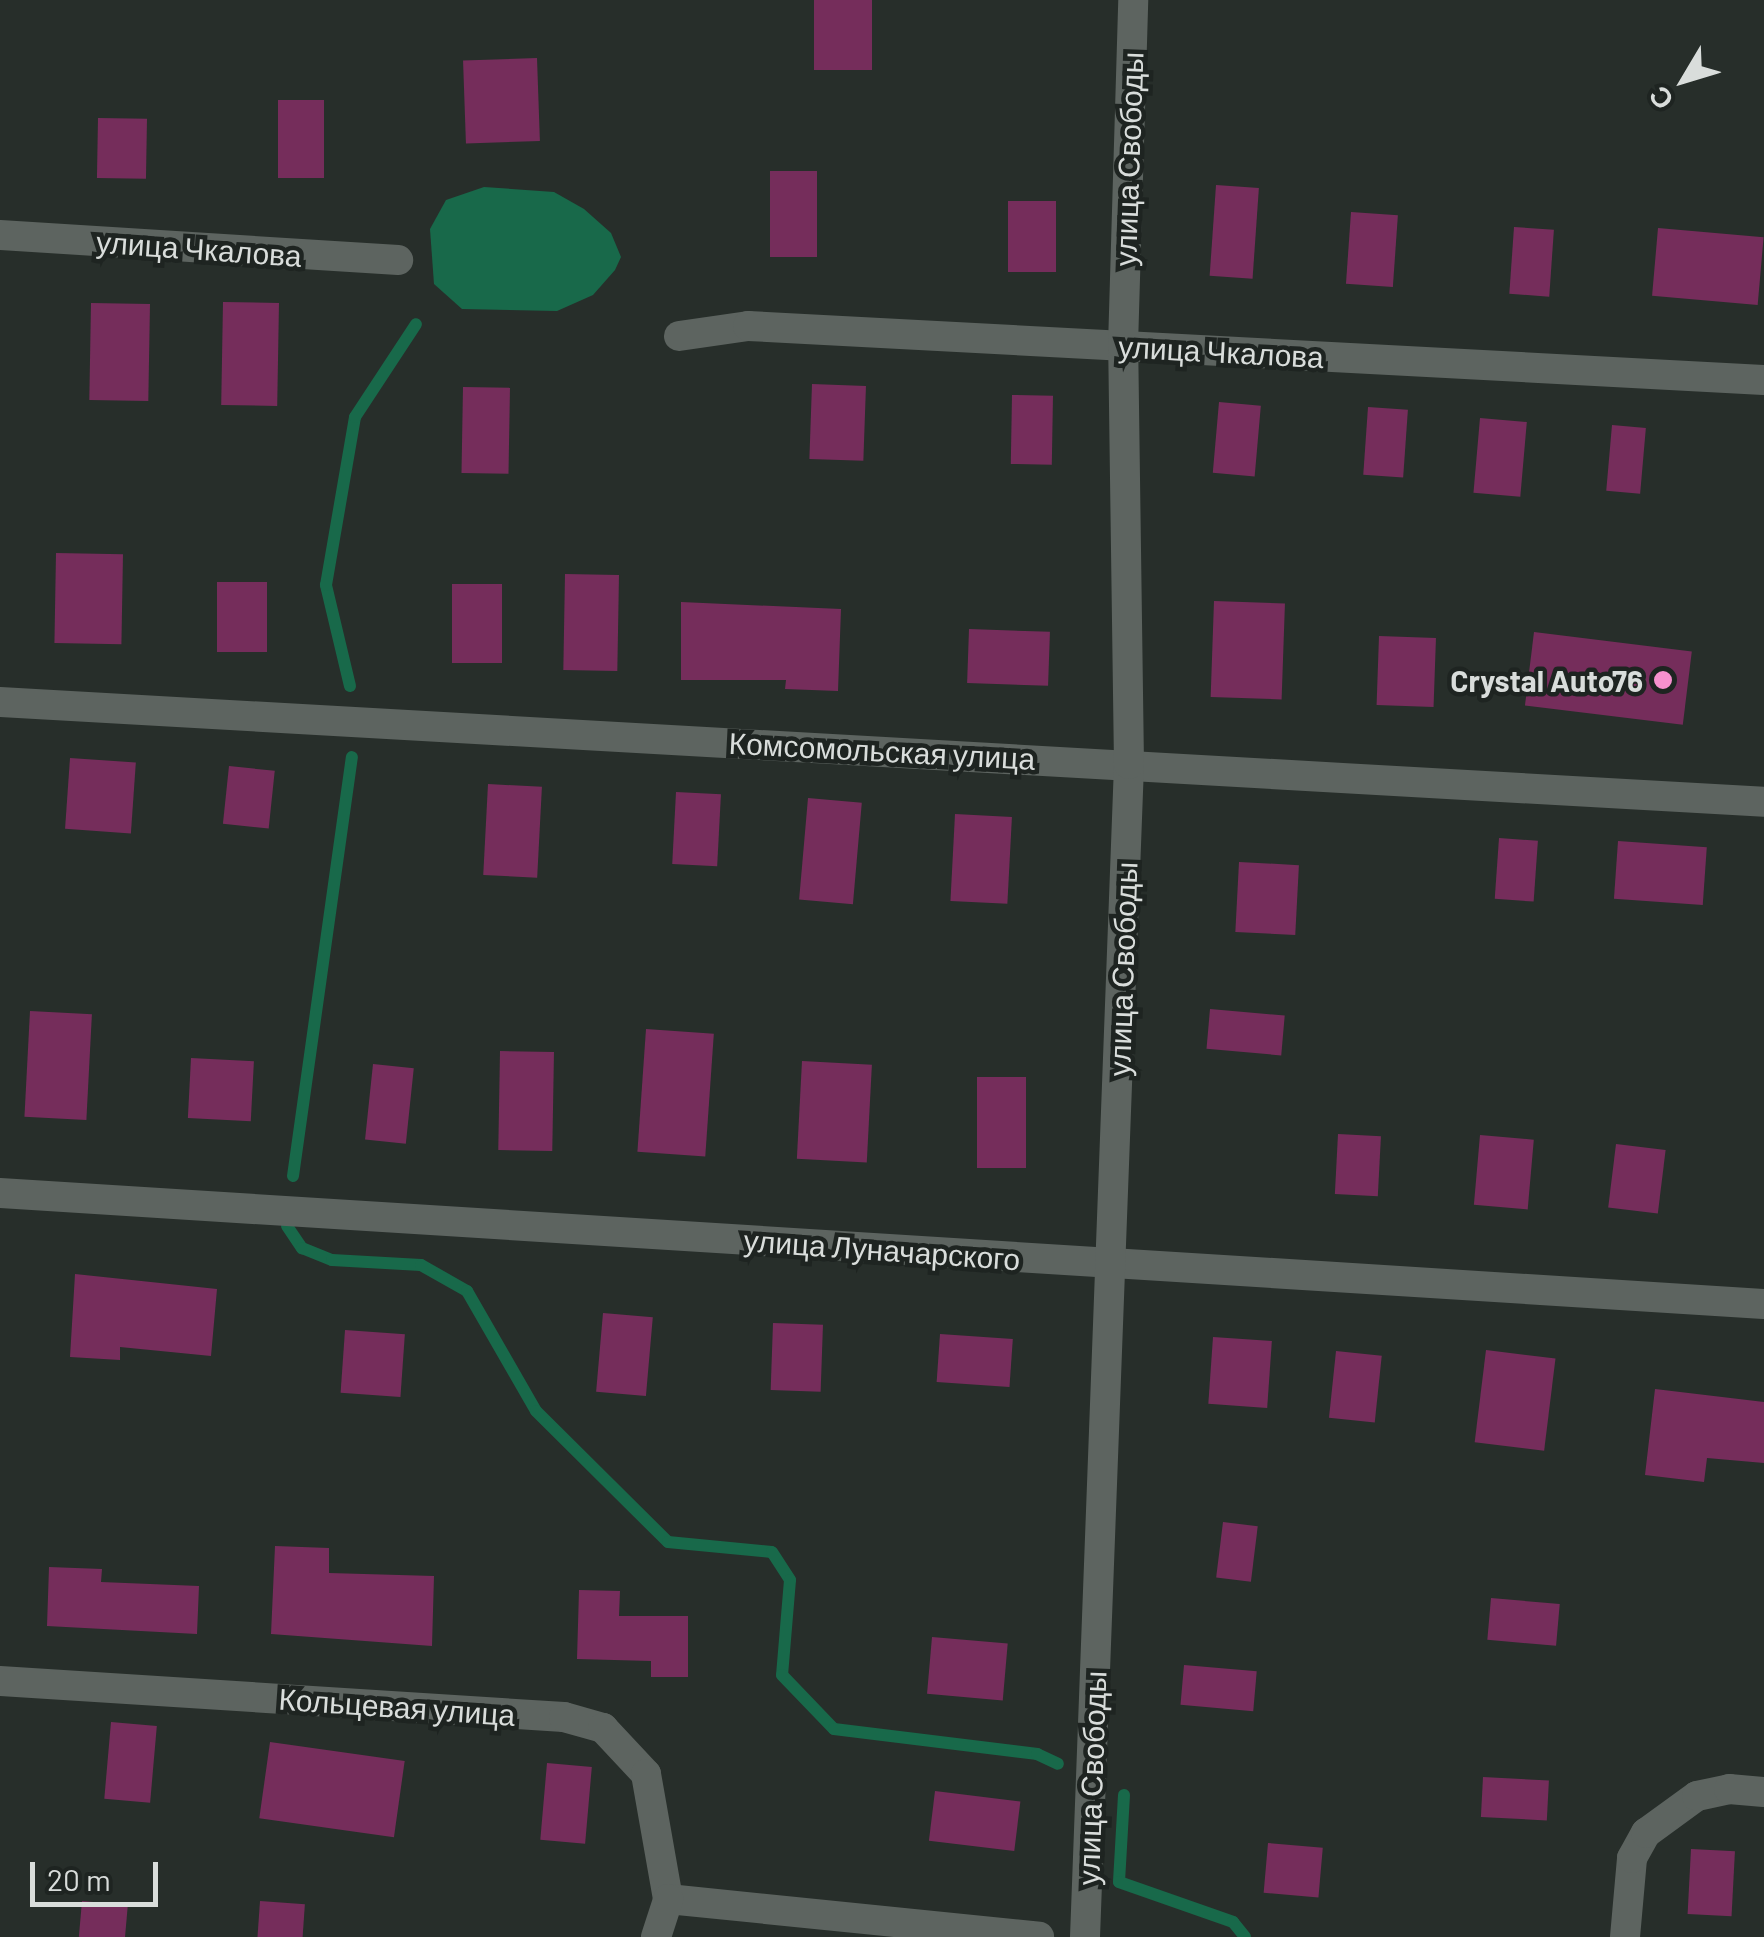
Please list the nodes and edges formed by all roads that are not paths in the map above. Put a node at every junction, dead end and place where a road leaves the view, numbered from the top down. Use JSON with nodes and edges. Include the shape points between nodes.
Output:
{"nodes":[{"id":1,"x":1133,"y":0,"type":"edge"},
{"id":2,"x":0,"y":235,"type":"edge"},
{"id":3,"x":398,"y":260,"type":"dead end"},
{"id":4,"x":679,"y":336,"type":"dead end"},
{"id":5,"x":1123,"y":346,"type":"junction"},
{"id":6,"x":1764,"y":380,"type":"edge"},
{"id":7,"x":0,"y":702,"type":"edge"},
{"id":8,"x":1129,"y":764,"type":"junction"},
{"id":9,"x":1764,"y":802,"type":"edge"},
{"id":10,"x":0,"y":1193,"type":"edge"},
{"id":11,"x":1112,"y":1264,"type":"junction"},
{"id":12,"x":1764,"y":1304,"type":"edge"},
{"id":13,"x":0,"y":1681,"type":"edge"},
{"id":14,"x":1764,"y":1792,"type":"edge"},
{"id":15,"x":668,"y":1899,"type":"junction"},
{"id":16,"x":656,"y":1937,"type":"edge"},
{"id":17,"x":1039,"y":1937,"type":"edge"},
{"id":18,"x":1085,"y":1937,"type":"edge"},
{"id":19,"x":1626,"y":1937,"type":"edge"}],
"edges":[{"from":1,"to":5,"type":"street","name":"улица Свободы"},
{"from":2,"to":3,"type":"street","name":"улица Чкалова"},
{"from":4,"to":5,"type":"street","name":"улица Чкалова","via":[[748,326]]},
{"from":5,"to":6,"type":"street","name":"улица Чкалова"},
{"from":5,"to":8,"type":"street","name":"улица Свободы"},
{"from":7,"to":8,"type":"street","name":"Комсомольская улица"},
{"from":8,"to":9,"type":"street","name":"Комсомольская улица"},
{"from":8,"to":11,"type":"street","name":"улица Свободы"},
{"from":10,"to":11,"type":"street","name":"улица Луначарского"},
{"from":11,"to":12,"type":"street","name":"улица Луначарского"},
{"from":11,"to":18,"type":"street","name":"улица Свободы"},
{"from":13,"to":15,"type":"street","name":"Кольцевая улица","via":[[564,1717],[603,1728],[646,1774]]},
{"from":14,"to":19,"type":"street","via":[[1729,1789],[1697,1796],[1646,1833],[1632,1858]]},
{"from":15,"to":16,"type":"street","name":"Кольцевая улица"},
{"from":15,"to":17,"type":"street"}]}
